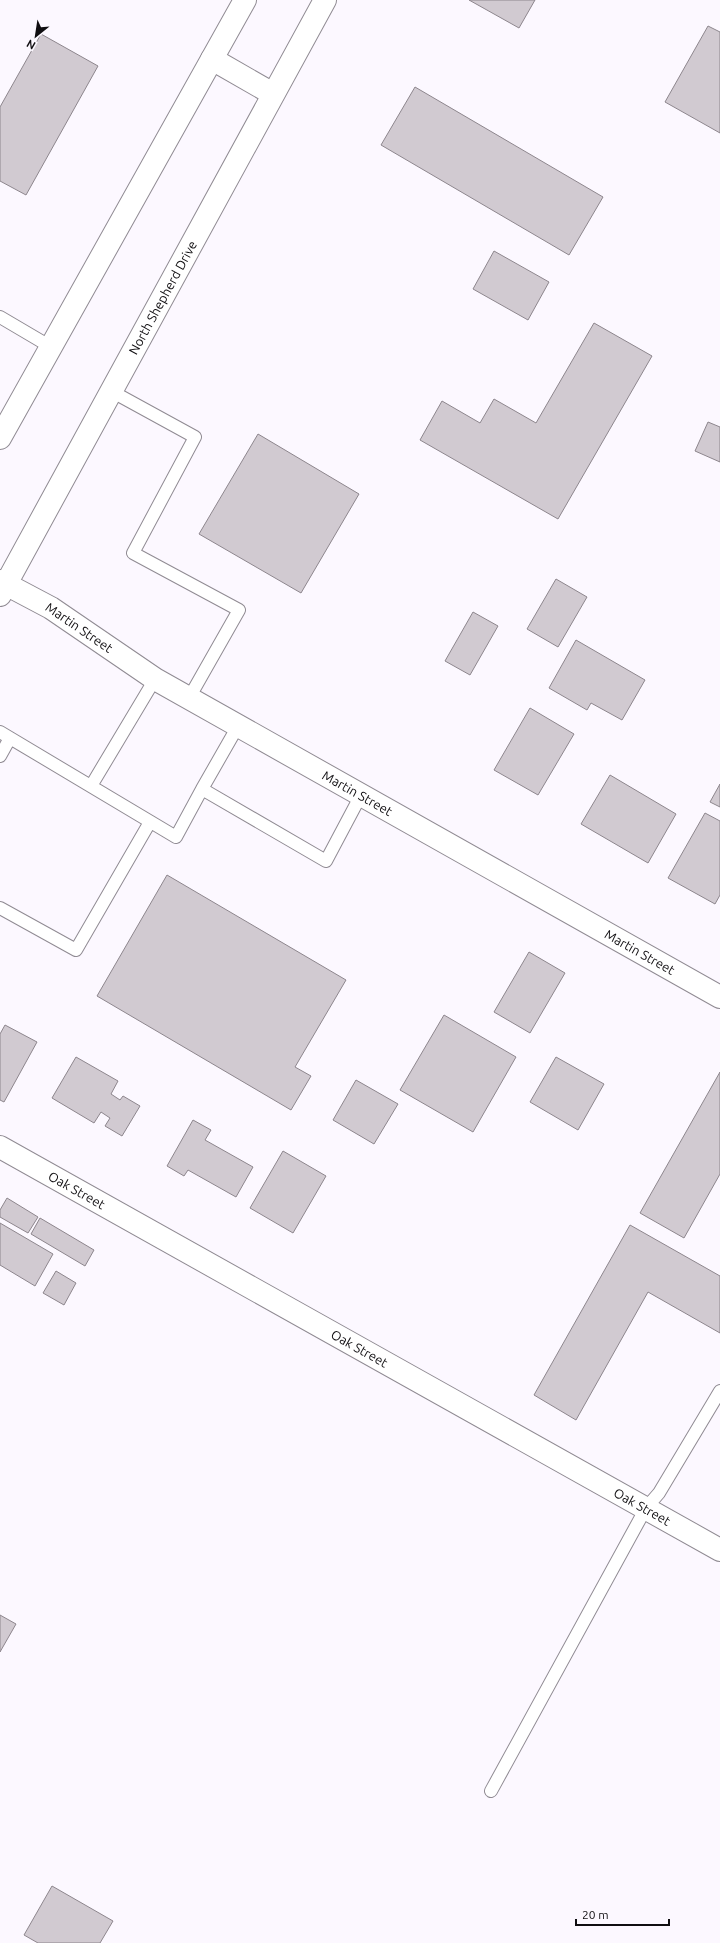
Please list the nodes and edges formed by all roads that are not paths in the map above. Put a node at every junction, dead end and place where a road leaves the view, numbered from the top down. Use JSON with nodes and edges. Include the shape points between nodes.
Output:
{"nodes":[{"id":1,"x":246,"y":0,"type":"edge"},
{"id":2,"x":325,"y":0,"type":"edge"},
{"id":3,"x":212,"y":59,"type":"junction"},
{"id":4,"x":273,"y":94,"type":"junction"},
{"id":5,"x":0,"y":317,"type":"edge"},
{"id":6,"x":51,"y":347,"type":"junction"},
{"id":7,"x":111,"y":392,"type":"junction"},
{"id":8,"x":0,"y":438,"type":"edge"},
{"id":9,"x":2,"y":587,"type":"edge"},
{"id":10,"x":155,"y":679,"type":"junction"},
{"id":11,"x":189,"y":698,"type":"junction"},
{"id":12,"x":238,"y":726,"type":"junction"},
{"id":13,"x":5,"y":735,"type":"edge"},
{"id":14,"x":0,"y":756,"type":"edge"},
{"id":15,"x":91,"y":786,"type":"junction"},
{"id":16,"x":202,"y":789,"type":"junction"},
{"id":17,"x":361,"y":795,"type":"junction"},
{"id":18,"x":150,"y":822,"type":"junction"},
{"id":19,"x":0,"y":908,"type":"edge"},
{"id":20,"x":720,"y":997,"type":"edge"},
{"id":21,"x":0,"y":1147,"type":"edge"},
{"id":22,"x":720,"y":1391,"type":"edge"},
{"id":23,"x":646,"y":1508,"type":"junction"},
{"id":24,"x":720,"y":1550,"type":"edge"},
{"id":25,"x":491,"y":1791,"type":"dead end"}],
"edges":[{"from":1,"to":3,"type":"street"},
{"from":2,"to":4,"type":"street","name":"North Shepherd Drive"},
{"from":3,"to":4,"type":"street"},
{"from":3,"to":6,"type":"street"},
{"from":4,"to":7,"type":"street","name":"North Shepherd Drive"},
{"from":5,"to":6,"type":"lane"},
{"from":6,"to":8,"type":"street"},
{"from":7,"to":9,"type":"street","name":"North Shepherd Drive"},
{"from":7,"to":11,"type":"lane","via":[[195,437],[133,553],[239,610]]},
{"from":9,"to":10,"type":"street","name":"Martin Street","via":[[51,608]]},
{"from":10,"to":11,"type":"street","name":"Martin Street"},
{"from":10,"to":15,"type":"lane"},
{"from":11,"to":12,"type":"street","name":"Martin Street"},
{"from":12,"to":16,"type":"lane"},
{"from":12,"to":17,"type":"street","name":"Martin Street"},
{"from":13,"to":14,"type":"lane"},
{"from":13,"to":15,"type":"lane"},
{"from":15,"to":18,"type":"lane"},
{"from":16,"to":17,"type":"lane","via":[[326,861]]},
{"from":16,"to":18,"type":"lane","via":[[176,837]]},
{"from":17,"to":20,"type":"street","name":"Martin Street"},
{"from":18,"to":19,"type":"lane","via":[[76,950]]},
{"from":21,"to":23,"type":"street","name":"Oak Street"},
{"from":22,"to":23,"type":"lane","via":[[659,1492]]},
{"from":23,"to":24,"type":"street","name":"Oak Street"},
{"from":23,"to":25,"type":"lane"}]}
